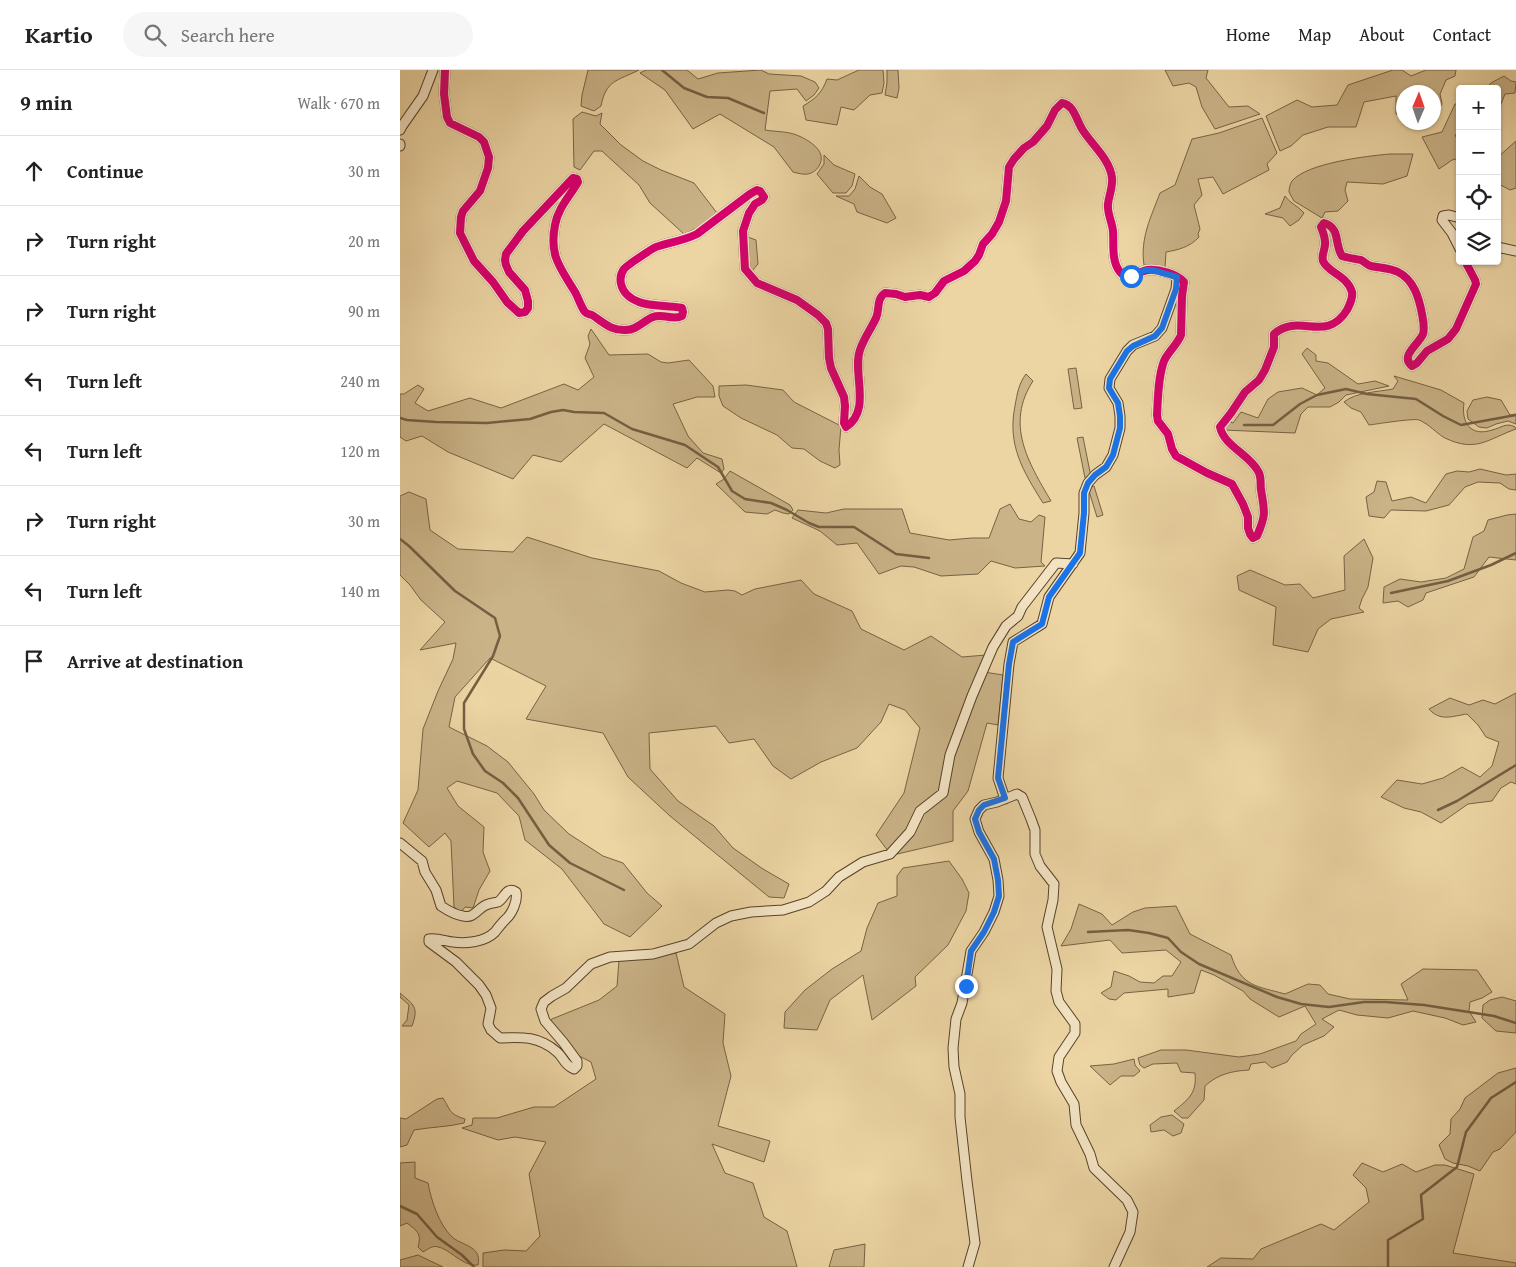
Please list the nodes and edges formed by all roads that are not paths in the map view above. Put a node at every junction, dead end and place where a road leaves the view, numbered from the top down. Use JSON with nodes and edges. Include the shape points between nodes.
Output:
{"nodes":[{"id":1,"x":433,"y":70,"type":"edge"},
{"id":2,"x":445,"y":70,"type":"edge"},
{"id":3,"x":400,"y":130,"type":"edge"},
{"id":4,"x":1456,"y":217,"type":"edge"},
{"id":5,"x":1456,"y":241,"type":"edge"},
{"id":6,"x":1501,"y":248,"type":"edge"},
{"id":7,"x":1516,"y":251,"type":"edge"},
{"id":8,"x":1467,"y":265,"type":"edge"},
{"id":9,"x":1177,"y":277,"type":"junction"},
{"id":10,"x":1073,"y":564,"type":"junction"},
{"id":11,"x":1005,"y":798,"type":"junction"},
{"id":12,"x":400,"y":843,"type":"edge"},
{"id":13,"x":968,"y":1267,"type":"edge"},
{"id":14,"x":1114,"y":1267,"type":"edge"}],
"edges":[{"from":1,"to":3,"type":"street","via":[[423,96]]},
{"from":2,"to":9,"type":"street","via":[[444,94],[450,123],[479,137],[489,158],[480,191],[463,211],[460,233],[474,261],[519,313],[528,308],[528,301],[525,290],[509,272],[506,254],[523,230],[573,178],[578,182],[555,221],[553,236],[558,266],[586,313],[613,329],[621,330],[637,327],[658,316],[678,318],[683,312],[682,308],[632,299],[622,287],[626,266],[652,248],[697,234],[750,194],[760,191],[764,197],[749,213],[742,231],[745,269],[757,283],[796,300],[826,323],[831,368],[844,397],[846,427],[857,415],[860,350],[876,318],[879,299],[884,293],[929,297],[944,281],[975,261],[999,222],[1006,201],[1009,167],[1047,126],[1062,103],[1070,107],[1109,168],[1112,177],[1108,205],[1119,271],[1131,276],[1152,270]]},
{"from":4,"to":5,"type":"street","via":[[1444,216],[1442,220]]},
{"from":6,"to":7,"type":"street"},
{"from":8,"to":9,"type":"street","via":[[1476,284],[1456,329],[1448,339],[1427,351],[1412,366],[1407,358],[1424,329],[1420,304],[1412,284],[1398,272],[1342,256],[1334,229],[1324,223],[1321,227],[1326,243],[1322,255],[1324,262],[1348,283],[1352,296],[1350,304],[1333,325],[1290,326],[1278,330],[1274,334],[1274,347],[1265,370],[1220,427],[1228,440],[1258,469],[1265,508],[1260,530],[1253,538],[1243,504],[1232,484],[1176,456],[1156,415],[1165,360],[1181,335],[1184,282]]},
{"from":9,"to":10,"type":"street","via":[[1162,328],[1155,336],[1127,351],[1110,379],[1109,388],[1118,403],[1120,428],[1113,455],[1106,467],[1088,483],[1084,493],[1080,553]]},
{"from":10,"to":11,"type":"street","via":[[1049,597],[1042,624],[1013,642],[998,778]]},
{"from":10,"to":12,"type":"street","via":[[1056,562],[1018,616],[1006,626],[993,647],[972,696],[950,755],[943,793],[920,811],[910,832],[890,854],[863,862],[809,902],[782,910],[731,916],[689,944],[653,954],[610,957],[591,964],[566,988],[544,1002],[541,1009],[544,1021],[577,1061],[574,1069],[567,1066],[545,1042],[520,1036],[500,1038],[491,1030],[488,1024],[491,1008],[480,985],[429,939],[454,942],[489,937],[508,918],[516,892],[510,890],[499,901],[470,916],[450,911],[441,906],[422,861]]},
{"from":11,"to":13,"type":"street","via":[[984,805],[975,819],[994,859],[999,896],[984,932],[971,951],[953,1048],[974,1243]]},
{"from":11,"to":14,"type":"street","via":[[1017,794],[1022,797],[1035,830],[1040,866],[1054,884],[1047,927],[1056,969],[1056,991],[1059,1002],[1075,1024],[1075,1033],[1059,1057],[1056,1071],[1074,1104],[1076,1125],[1094,1168],[1127,1200],[1133,1212],[1130,1232]]}]}
